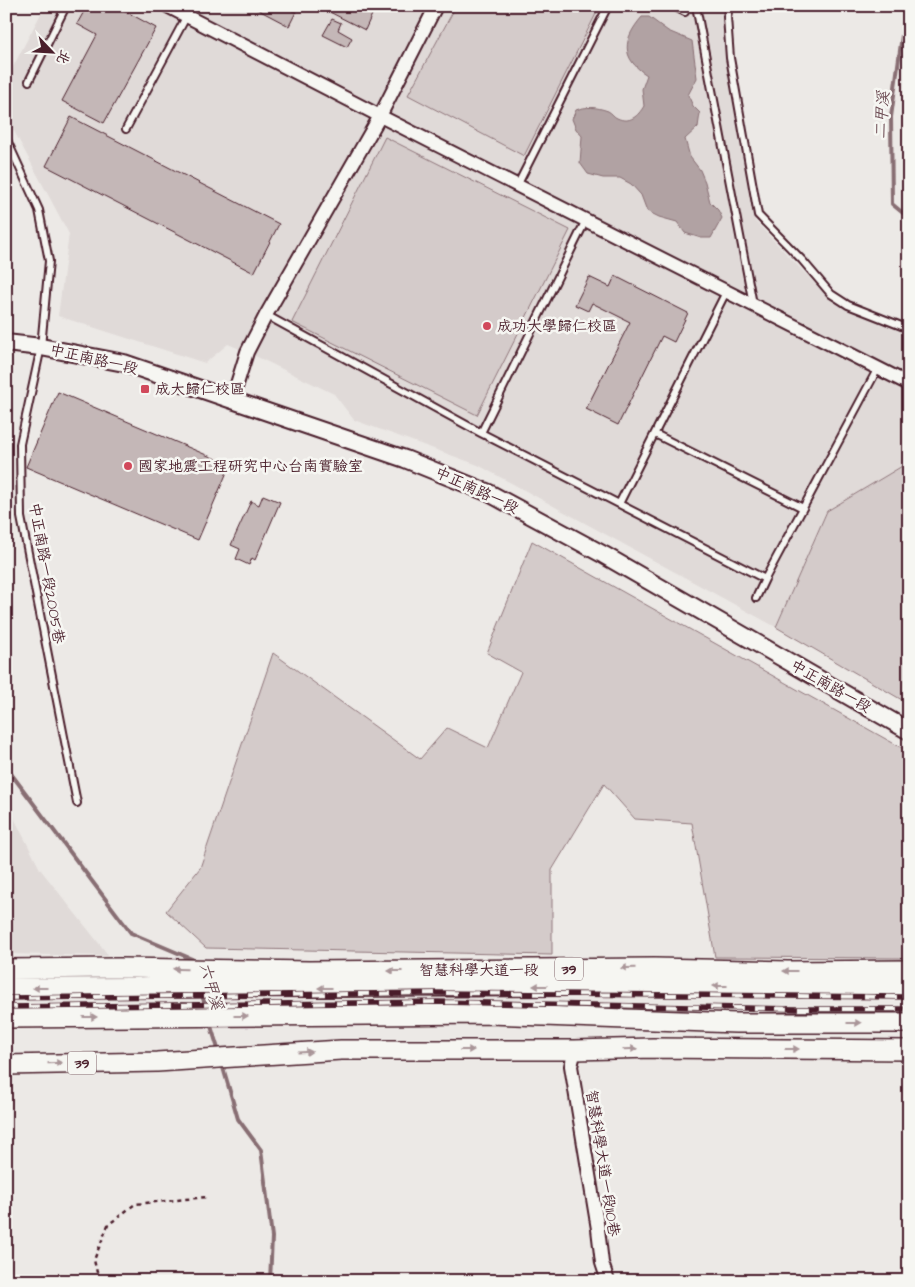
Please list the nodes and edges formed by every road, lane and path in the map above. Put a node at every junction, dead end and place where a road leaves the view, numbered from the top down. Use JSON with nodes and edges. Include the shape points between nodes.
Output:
{"nodes":[{"id":1,"x":66,"y":6,"type":"edge"},
{"id":2,"x":167,"y":6,"type":"edge"},
{"id":3,"x":436,"y":6,"type":"edge"},
{"id":4,"x":608,"y":6,"type":"edge"},
{"id":5,"x":673,"y":6,"type":"edge"},
{"id":6,"x":688,"y":6,"type":"edge"},
{"id":7,"x":696,"y":6,"type":"edge"},
{"id":8,"x":729,"y":6,"type":"edge"},
{"id":9,"x":190,"y":11,"type":"edge"},
{"id":10,"x":29,"y":81,"type":"dead end"},
{"id":11,"x":380,"y":116,"type":"junction"},
{"id":12,"x":126,"y":129,"type":"dead end"},
{"id":13,"x":6,"y":138,"type":"edge"},
{"id":14,"x":517,"y":186,"type":"junction"},
{"id":15,"x":586,"y":220,"type":"junction"},
{"id":16,"x":726,"y":292,"type":"junction"},
{"id":17,"x":753,"y":305,"type":"junction"},
{"id":18,"x":266,"y":315,"type":"junction"},
{"id":19,"x":909,"y":330,"type":"edge"},
{"id":20,"x":6,"y":343,"type":"edge"},
{"id":21,"x":36,"y":347,"type":"junction"},
{"id":22,"x":878,"y":368,"type":"junction"},
{"id":23,"x":909,"y":384,"type":"edge"},
{"id":24,"x":232,"y":400,"type":"junction"},
{"id":25,"x":481,"y":433,"type":"junction"},
{"id":26,"x":655,"y":434,"type":"junction"},
{"id":27,"x":619,"y":504,"type":"junction"},
{"id":28,"x":803,"y":508,"type":"junction"},
{"id":29,"x":765,"y":579,"type":"junction"},
{"id":30,"x":756,"y":598,"type":"dead end"},
{"id":31,"x":909,"y":731,"type":"edge"},
{"id":32,"x":77,"y":803,"type":"dead end"},
{"id":33,"x":6,"y":969,"type":"edge"},
{"id":34,"x":29,"y":969,"type":"junction"},
{"id":35,"x":909,"y":970,"type":"edge"},
{"id":36,"x":820,"y":971,"type":"junction"},
{"id":37,"x":6,"y":974,"type":"edge"},
{"id":38,"x":901,"y":987,"type":"edge"},
{"id":39,"x":6,"y":988,"type":"edge"},
{"id":40,"x":6,"y":1018,"type":"edge"},
{"id":41,"x":909,"y":1023,"type":"edge"},
{"id":42,"x":575,"y":1050,"type":"junction"},
{"id":43,"x":909,"y":1050,"type":"edge"},
{"id":44,"x":6,"y":1065,"type":"edge"},
{"id":45,"x":207,"y":1197,"type":"dead end"},
{"id":46,"x":99,"y":1281,"type":"edge"},
{"id":47,"x":608,"y":1281,"type":"edge"}],
"edges":[{"from":1,"to":10,"type":"lane"},
{"from":2,"to":9,"type":"street"},
{"from":3,"to":11,"type":"street"},
{"from":4,"to":14,"type":"lane"},
{"from":5,"to":6,"type":"lane","via":[[685,12]]},
{"from":7,"to":17,"type":"lane"},
{"from":8,"to":19,"type":"lane","via":[[730,58],[758,215],[831,294],[848,305]]},
{"from":9,"to":11,"type":"street"},
{"from":9,"to":12,"type":"lane"},
{"from":11,"to":14,"type":"street"},
{"from":11,"to":18,"type":"street"},
{"from":13,"to":21,"type":"lane","name":"中正南路一段2005巷","via":[[39,210],[49,261]]},
{"from":14,"to":15,"type":"street"},
{"from":15,"to":16,"type":"street"},
{"from":15,"to":25,"type":"lane"},
{"from":16,"to":17,"type":"street"},
{"from":16,"to":26,"type":"lane"},
{"from":17,"to":22,"type":"street"},
{"from":18,"to":24,"type":"street","via":[[247,352]]},
{"from":18,"to":25,"type":"lane"},
{"from":20,"to":21,"type":"street","name":"中正南路一段"},
{"from":21,"to":24,"type":"street","name":"中正南路一段","via":[[124,363]]},
{"from":21,"to":32,"type":"lane","name":"中正南路一段2005巷","via":[[20,444],[21,517]]},
{"from":22,"to":23,"type":"street"},
{"from":22,"to":28,"type":"lane"},
{"from":24,"to":31,"type":"street","name":"中正南路一段","via":[[405,459],[489,493],[604,555]]},
{"from":25,"to":27,"type":"lane"},
{"from":26,"to":27,"type":"lane"},
{"from":26,"to":28,"type":"lane"},
{"from":27,"to":29,"type":"lane"},
{"from":28,"to":29,"type":"lane"},
{"from":29,"to":30,"type":"lane"},
{"from":33,"to":34,"type":"main road","number":"39"},
{"from":36,"to":34,"type":"main road","name":"智慧科學大道一段","number":"39","one_way":true,"via":[[654,968]]},
{"from":34,"to":37,"type":"main road"},
{"from":35,"to":36,"type":"main road","name":"智慧科學大道一段","number":"39"},
{"from":36,"to":38,"type":"main road"},
{"from":38,"to":39,"type":"main road","name":"智慧科學大道一段","number":"39","one_way":true},
{"from":40,"to":41,"type":"main road","one_way":true,"via":[[490,1014],[736,1023]]},
{"from":42,"to":43,"type":"main road","number":"39","one_way":true},
{"from":44,"to":42,"type":"main road","number":"39","one_way":true,"via":[[157,1062],[342,1050]]},
{"from":42,"to":47,"type":"street","name":"智慧科學大道一段110巷","via":[[571,1066],[602,1262]]},
{"from":45,"to":46,"type":"path","via":[[135,1204],[108,1225],[94,1260]]}]}
